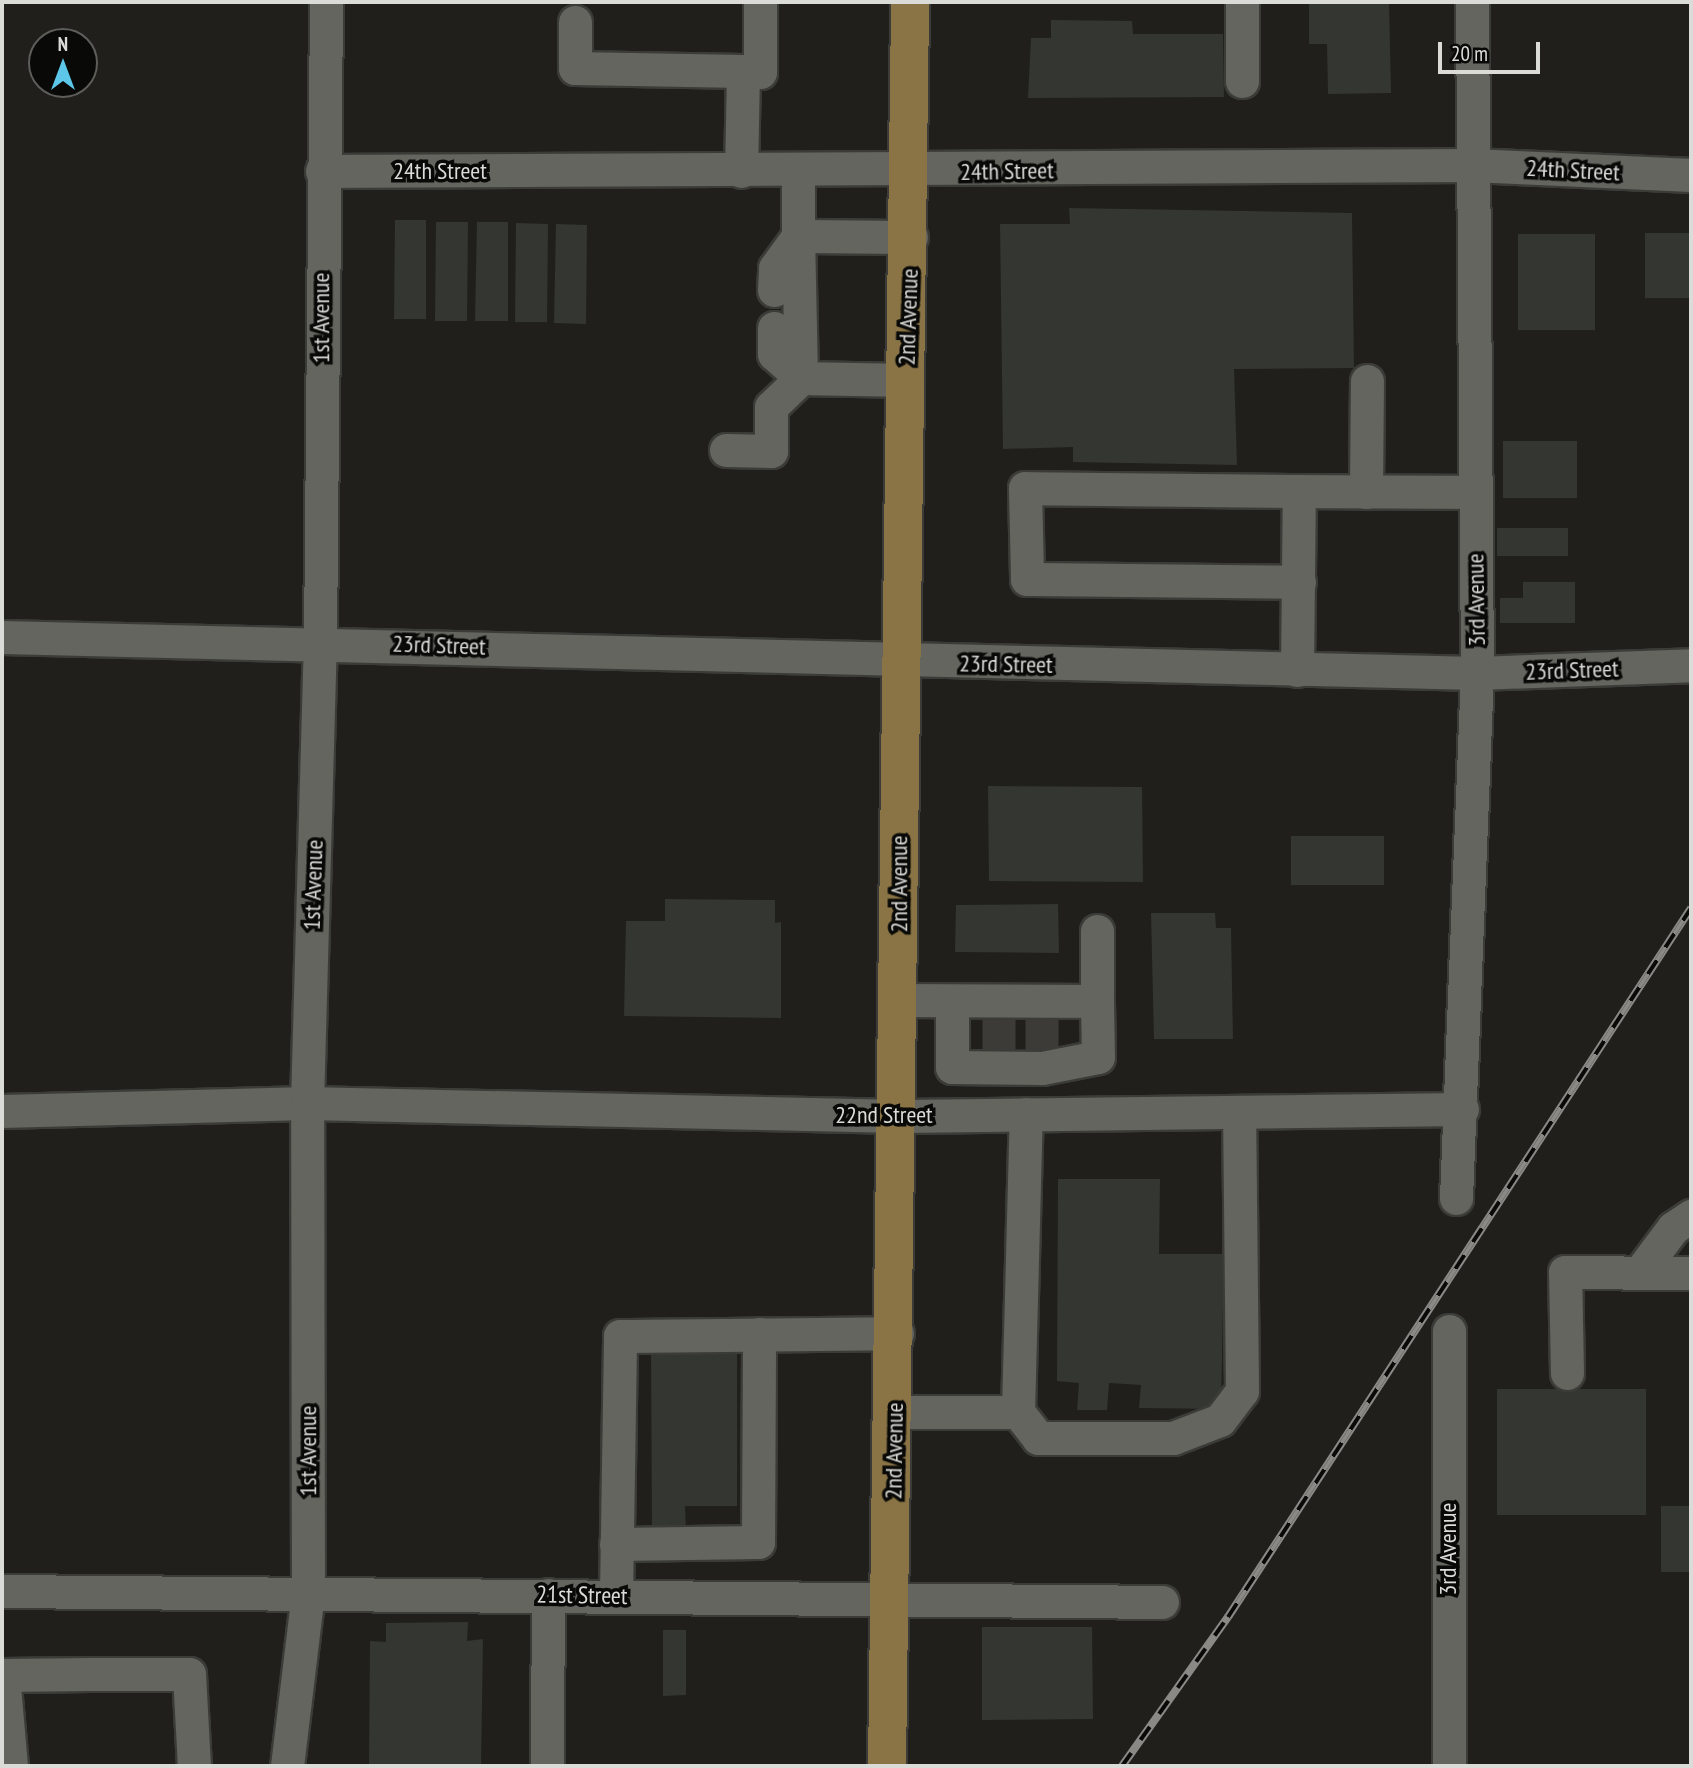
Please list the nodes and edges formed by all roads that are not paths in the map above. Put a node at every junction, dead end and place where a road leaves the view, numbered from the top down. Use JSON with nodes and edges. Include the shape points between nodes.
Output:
{"nodes":[{"id":1,"x":326,"y":2,"type":"edge"},
{"id":2,"x":760,"y":2,"type":"edge"},
{"id":3,"x":910,"y":2,"type":"edge"},
{"id":4,"x":1242,"y":2,"type":"edge"},
{"id":5,"x":1472,"y":2,"type":"edge"},
{"id":6,"x":575,"y":22,"type":"dead end"},
{"id":7,"x":743,"y":71,"type":"junction"},
{"id":8,"x":1242,"y":81,"type":"dead end"},
{"id":9,"x":1472,"y":165,"type":"junction"},
{"id":10,"x":322,"y":171,"type":"junction"},
{"id":11,"x":741,"y":171,"type":"junction"},
{"id":12,"x":798,"y":172,"type":"junction"},
{"id":13,"x":913,"y":172,"type":"junction"},
{"id":14,"x":1691,"y":175,"type":"edge"},
{"id":15,"x":797,"y":236,"type":"junction"},
{"id":16,"x":911,"y":237,"type":"junction"},
{"id":17,"x":774,"y":290,"type":"dead end"},
{"id":18,"x":774,"y":328,"type":"dead end"},
{"id":19,"x":801,"y":377,"type":"junction"},
{"id":20,"x":907,"y":380,"type":"junction"},
{"id":21,"x":1367,"y":381,"type":"dead end"},
{"id":22,"x":726,"y":450,"type":"dead end"},
{"id":23,"x":1299,"y":491,"type":"junction"},
{"id":24,"x":1366,"y":492,"type":"junction"},
{"id":25,"x":1474,"y":492,"type":"junction"},
{"id":26,"x":1299,"y":582,"type":"junction"},
{"id":27,"x":2,"y":637,"type":"edge"},
{"id":28,"x":320,"y":641,"type":"junction"},
{"id":29,"x":898,"y":662,"type":"junction"},
{"id":30,"x":1691,"y":665,"type":"edge"},
{"id":31,"x":1297,"y":670,"type":"junction"},
{"id":32,"x":1477,"y":673,"type":"junction"},
{"id":33,"x":1097,"y":931,"type":"dead end"},
{"id":34,"x":900,"y":1000,"type":"junction"},
{"id":35,"x":952,"y":1001,"type":"junction"},
{"id":36,"x":1097,"y":1001,"type":"junction"},
{"id":37,"x":1019,"y":1063,"type":"junction"},
{"id":38,"x":307,"y":1103,"type":"junction"},
{"id":39,"x":1462,"y":1109,"type":"junction"},
{"id":40,"x":2,"y":1111,"type":"edge"},
{"id":41,"x":1239,"y":1112,"type":"junction"},
{"id":42,"x":1019,"y":1114,"type":"junction"},
{"id":43,"x":900,"y":1116,"type":"junction"},
{"id":44,"x":1456,"y":1198,"type":"dead end"},
{"id":45,"x":1691,"y":1216,"type":"edge"},
{"id":46,"x":1640,"y":1272,"type":"junction"},
{"id":47,"x":1691,"y":1273,"type":"edge"},
{"id":48,"x":1449,"y":1331,"type":"dead end"},
{"id":49,"x":897,"y":1333,"type":"junction"},
{"id":50,"x":759,"y":1334,"type":"junction"},
{"id":51,"x":1567,"y":1373,"type":"dead end"},
{"id":52,"x":895,"y":1412,"type":"junction"},
{"id":53,"x":1018,"y":1412,"type":"junction"},
{"id":54,"x":617,"y":1544,"type":"junction"},
{"id":55,"x":2,"y":1591,"type":"edge"},
{"id":56,"x":308,"y":1592,"type":"junction"},
{"id":57,"x":548,"y":1595,"type":"junction"},
{"id":58,"x":615,"y":1596,"type":"junction"},
{"id":59,"x":891,"y":1599,"type":"junction"},
{"id":60,"x":1162,"y":1602,"type":"dead end"},
{"id":61,"x":11,"y":1766,"type":"edge"},
{"id":62,"x":194,"y":1766,"type":"edge"},
{"id":63,"x":287,"y":1766,"type":"edge"},
{"id":64,"x":547,"y":1766,"type":"edge"},
{"id":65,"x":887,"y":1766,"type":"edge"},
{"id":66,"x":1448,"y":1766,"type":"edge"}],
"edges":[{"from":1,"to":10,"type":"street","name":"1st Avenue"},
{"from":2,"to":7,"type":"street","via":[[760,72]]},
{"from":3,"to":13,"type":"main road","name":"2nd Avenue"},
{"from":4,"to":8,"type":"street"},
{"from":5,"to":9,"type":"street","name":"3rd Avenue"},
{"from":6,"to":7,"type":"street","via":[[575,68]]},
{"from":7,"to":11,"type":"street"},
{"from":9,"to":13,"type":"street","name":"24th Street"},
{"from":9,"to":14,"type":"street","name":"24th Street"},
{"from":9,"to":25,"type":"street","name":"3rd Avenue"},
{"from":10,"to":11,"type":"street","name":"24th Street"},
{"from":10,"to":28,"type":"street","name":"1st Avenue"},
{"from":11,"to":12,"type":"street","name":"24th Street"},
{"from":12,"to":13,"type":"street","name":"24th Street"},
{"from":12,"to":15,"type":"street"},
{"from":13,"to":16,"type":"main road","name":"2nd Avenue"},
{"from":15,"to":16,"type":"street"},
{"from":15,"to":17,"type":"street","via":[[775,268]]},
{"from":15,"to":19,"type":"street"},
{"from":16,"to":20,"type":"main road","name":"2nd Avenue"},
{"from":18,"to":19,"type":"street","via":[[774,354]]},
{"from":19,"to":20,"type":"street"},
{"from":19,"to":22,"type":"street","via":[[771,407],[771,451]]},
{"from":20,"to":29,"type":"main road","name":"2nd Avenue"},
{"from":21,"to":24,"type":"street"},
{"from":23,"to":24,"type":"street"},
{"from":23,"to":26,"type":"street"},
{"from":23,"to":26,"type":"street","via":[[1025,488],[1027,579]]},
{"from":24,"to":25,"type":"street"},
{"from":25,"to":32,"type":"street","name":"3rd Avenue"},
{"from":26,"to":31,"type":"street"},
{"from":27,"to":28,"type":"street","name":"23rd Street"},
{"from":28,"to":29,"type":"street","name":"23rd Street"},
{"from":28,"to":38,"type":"street","name":"1st Avenue"},
{"from":29,"to":31,"type":"street","name":"23rd Street"},
{"from":29,"to":34,"type":"main road","name":"2nd Avenue"},
{"from":30,"to":32,"type":"street","name":"23rd Street"},
{"from":31,"to":32,"type":"street","name":"23rd Street"},
{"from":32,"to":39,"type":"street","name":"3rd Avenue"},
{"from":33,"to":36,"type":"street"},
{"from":34,"to":35,"type":"street"},
{"from":34,"to":43,"type":"main road","name":"2nd Avenue"},
{"from":35,"to":36,"type":"street","via":[[999,1010],[1042,1010]]},
{"from":35,"to":37,"type":"street","via":[[952,1067]]},
{"from":36,"to":37,"type":"street","via":[[1098,1057]]},
{"from":37,"to":42,"type":"street"},
{"from":38,"to":40,"type":"street","name":"22nd Street"},
{"from":38,"to":43,"type":"street","name":"22nd Street"},
{"from":38,"to":56,"type":"street","name":"1st Avenue"},
{"from":39,"to":41,"type":"street","name":"22nd Street"},
{"from":39,"to":44,"type":"street","name":"3rd Avenue"},
{"from":41,"to":42,"type":"street","name":"22nd Street"},
{"from":41,"to":53,"type":"street","via":[[1241,1391],[1220,1420],[1173,1438],[1038,1438]]},
{"from":42,"to":43,"type":"street","name":"22nd Street"},
{"from":42,"to":53,"type":"street"},
{"from":43,"to":49,"type":"main road","name":"2nd Avenue"},
{"from":45,"to":46,"type":"street","via":[[1673,1228]]},
{"from":46,"to":47,"type":"street"},
{"from":46,"to":51,"type":"street","via":[[1565,1272]]},
{"from":48,"to":66,"type":"street","name":"3rd Avenue"},
{"from":49,"to":50,"type":"street"},
{"from":49,"to":52,"type":"main road","name":"2nd Avenue"},
{"from":50,"to":54,"type":"street","via":[[620,1336]]},
{"from":50,"to":54,"type":"street","via":[[758,1542]]},
{"from":52,"to":53,"type":"street"},
{"from":52,"to":59,"type":"main road","name":"2nd Avenue"},
{"from":54,"to":58,"type":"street"},
{"from":55,"to":56,"type":"street","name":"21st Street"},
{"from":56,"to":57,"type":"street","name":"21st Street"},
{"from":56,"to":63,"type":"street","name":"1st Avenue"},
{"from":57,"to":58,"type":"street","name":"21st Street"},
{"from":57,"to":64,"type":"street"},
{"from":58,"to":59,"type":"street","name":"21st Street"},
{"from":59,"to":60,"type":"street","name":"21st Street"},
{"from":59,"to":65,"type":"main road","name":"2nd Avenue"},
{"from":61,"to":62,"type":"street","via":[[3,1675],[90,1674],[189,1674]]}]}
